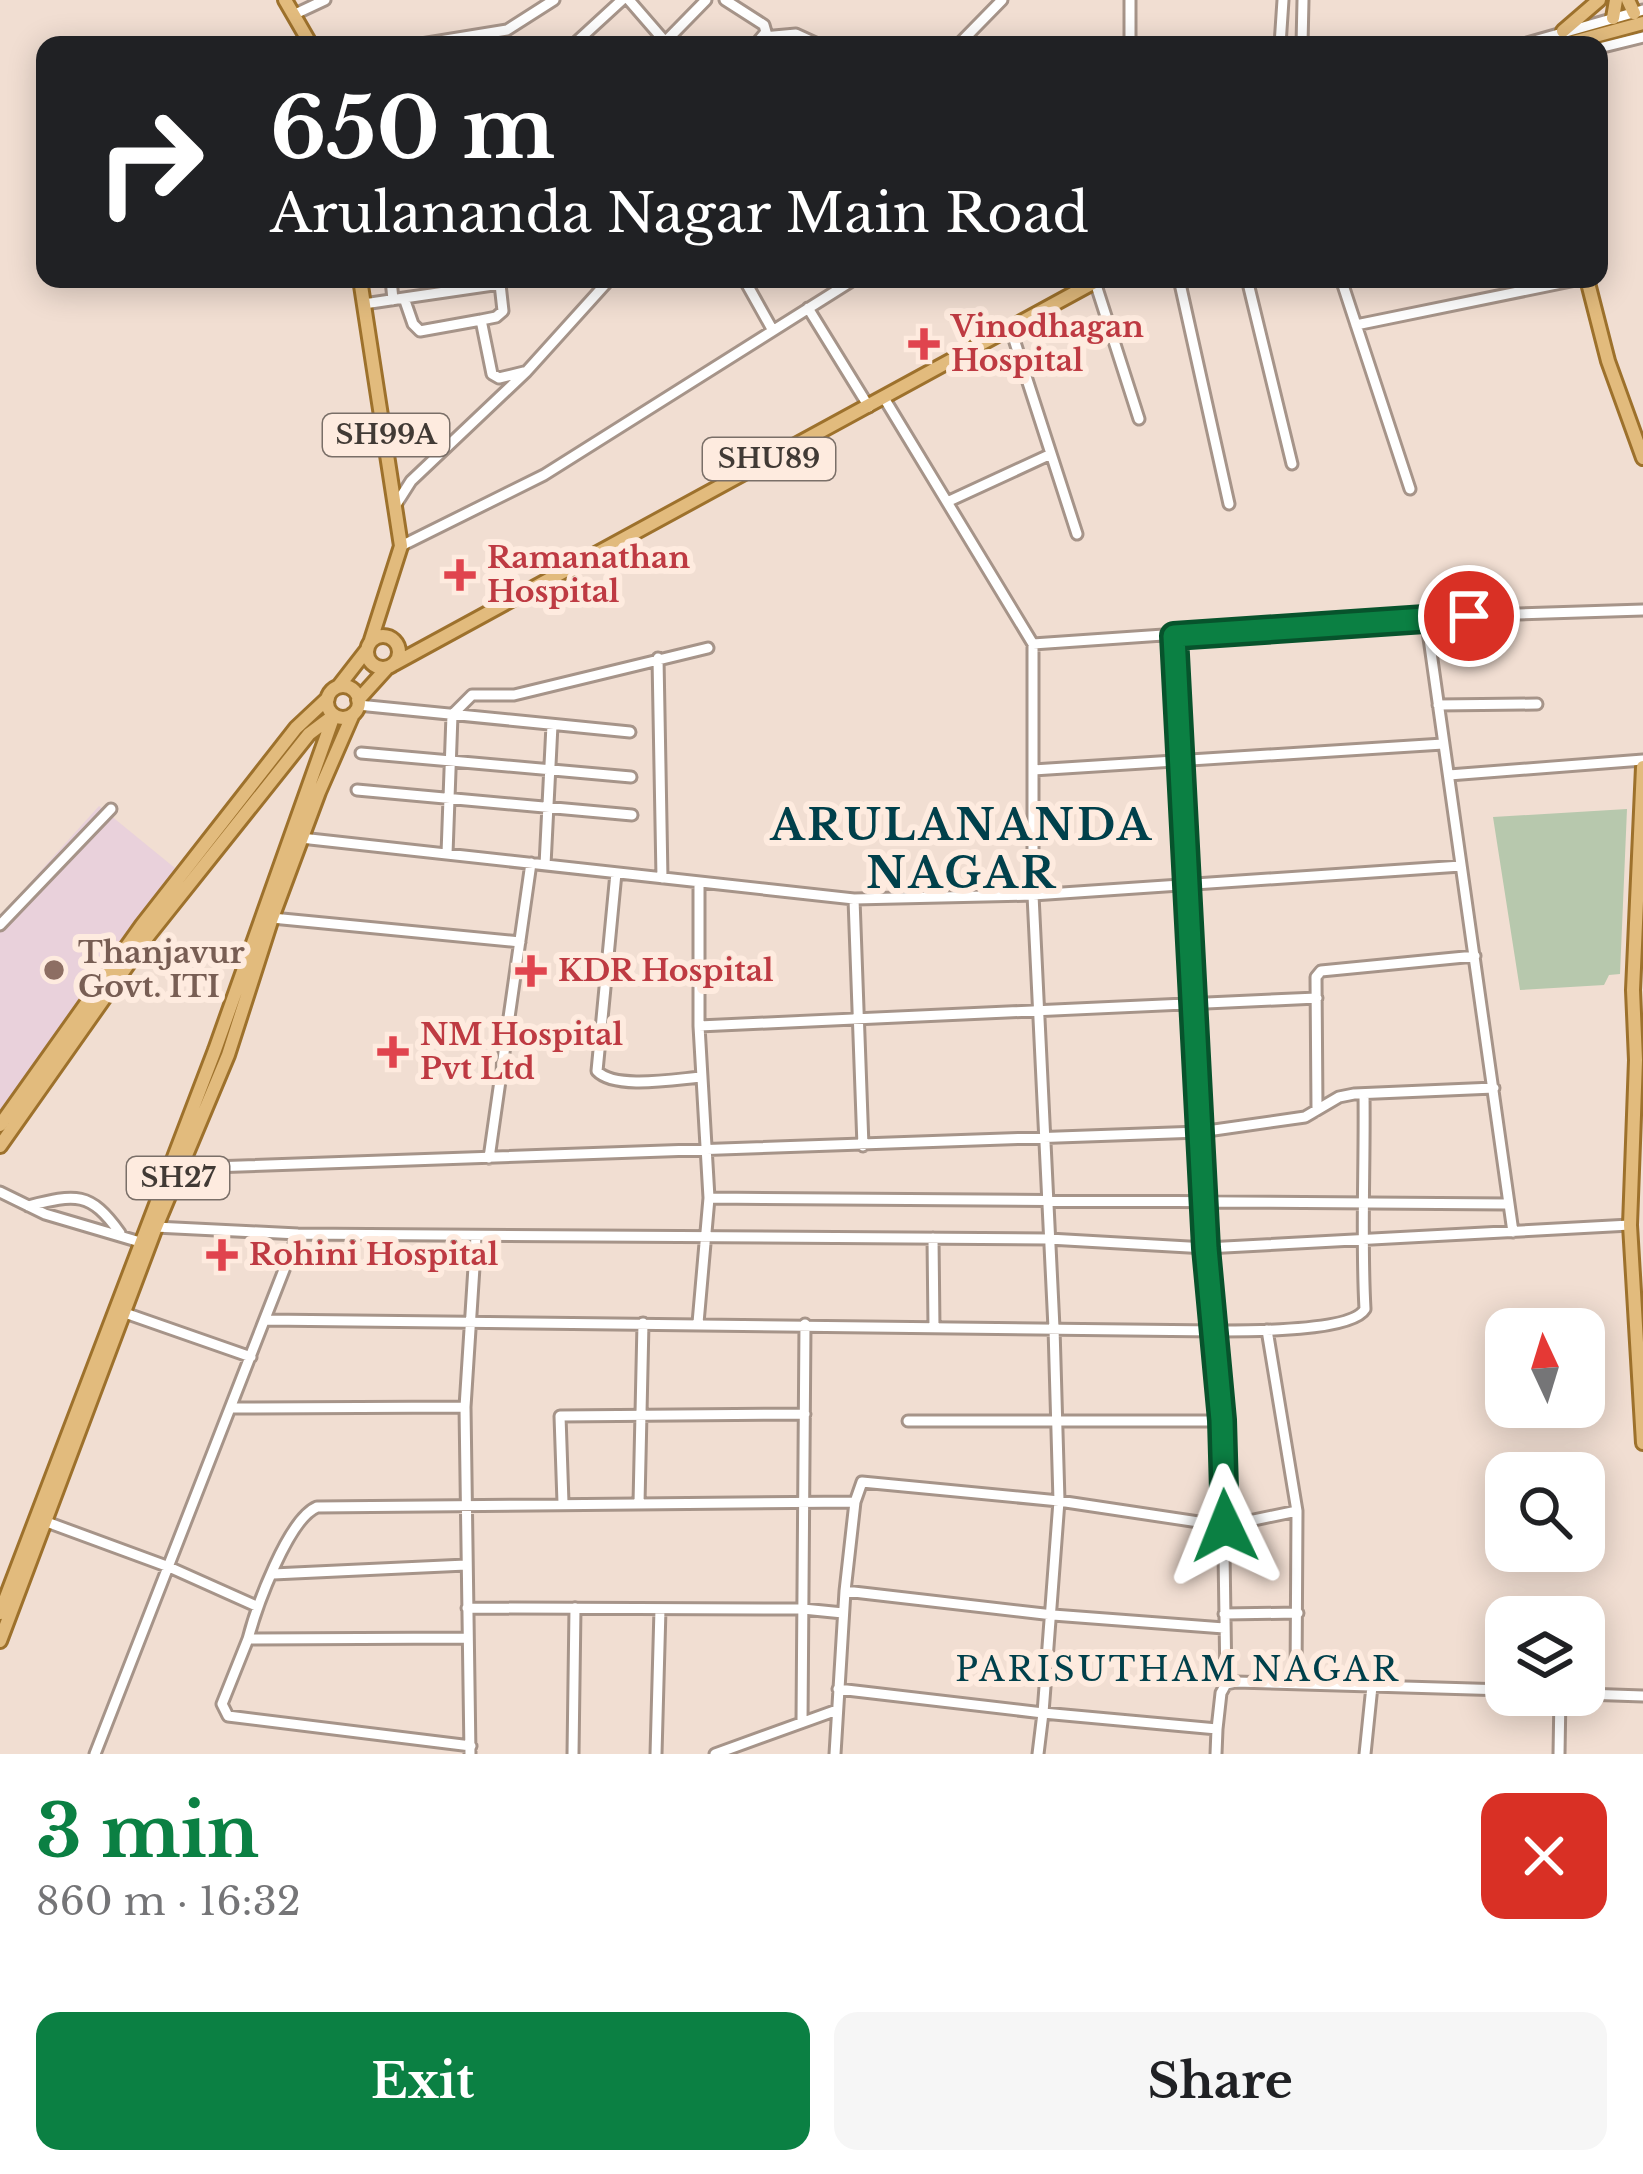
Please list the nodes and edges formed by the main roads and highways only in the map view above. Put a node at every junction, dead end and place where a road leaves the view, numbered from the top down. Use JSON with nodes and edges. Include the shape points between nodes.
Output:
{"nodes":[{"id":1,"x":285,"y":0,"type":"edge"},
{"id":2,"x":1599,"y":0,"type":"edge"},
{"id":3,"x":1616,"y":0,"type":"edge"},
{"id":4,"x":1637,"y":11,"type":"edge"},
{"id":5,"x":1613,"y":18,"type":"road end"},
{"id":6,"x":305,"y":36,"type":"edge"},
{"id":7,"x":1565,"y":36,"type":"edge"},
{"id":8,"x":1568,"y":36,"type":"edge"},
{"id":9,"x":361,"y":288,"type":"edge"},
{"id":10,"x":1084,"y":288,"type":"edge"},
{"id":11,"x":1587,"y":288,"type":"edge"},
{"id":12,"x":1643,"y":458,"type":"edge"},
{"id":13,"x":386,"y":590,"type":"junction"},
{"id":14,"x":392,"y":639,"type":"junction"},
{"id":15,"x":440,"y":642,"type":"junction"},
{"id":16,"x":369,"y":646,"type":"junction"},
{"id":17,"x":391,"y":666,"type":"junction"},
{"id":18,"x":333,"y":692,"type":"junction"},
{"id":19,"x":356,"y":707,"type":"junction"},
{"id":20,"x":334,"y":715,"type":"junction"},
{"id":21,"x":1643,"y":764,"type":"edge"},
{"id":22,"x":296,"y":836,"type":"junction"},
{"id":23,"x":1638,"y":986,"type":"edge"},
{"id":24,"x":221,"y":1052,"type":"junction"},
{"id":25,"x":1640,"y":1059,"type":"edge"},
{"id":26,"x":1639,"y":1109,"type":"edge"},
{"id":27,"x":0,"y":1125,"type":"edge"},
{"id":28,"x":0,"y":1146,"type":"edge"},
{"id":29,"x":1635,"y":1216,"type":"edge"},
{"id":30,"x":151,"y":1225,"type":"junction"},
{"id":31,"x":1638,"y":1245,"type":"edge"},
{"id":32,"x":97,"y":1372,"type":"junction"},
{"id":33,"x":1643,"y":1443,"type":"edge"},
{"id":34,"x":41,"y":1519,"type":"junction"},
{"id":35,"x":0,"y":1613,"type":"edge"},
{"id":36,"x":0,"y":1640,"type":"edge"}],
"edges":[{"from":1,"to":6,"type":"main road"},
{"from":2,"to":7,"type":"main road"},
{"from":3,"to":5,"type":"main road"},
{"from":4,"to":8,"type":"main road"},
{"from":9,"to":13,"type":"main road","number":"SH99A","via":[[401,546]]},
{"from":10,"to":15,"type":"main road","number":"SHU89"},
{"from":11,"to":12,"type":"main road"},
{"from":13,"to":14,"type":"main road","number":"SH99A"},
{"from":13,"to":16,"type":"main road","number":"SH99A"},
{"from":14,"to":15,"type":"main road","number":"SHU89"},
{"from":14,"to":16,"type":"main road","number":"SHU89"},
{"from":14,"to":17,"type":"main road","via":[[399,656]]},
{"from":15,"to":17,"type":"main road","number":"SHU89"},
{"from":16,"to":17,"type":"main road","via":[[372,664]]},
{"from":16,"to":18,"type":"main road"},
{"from":17,"to":19,"type":"main road","number":"SHU89"},
{"from":18,"to":19,"type":"main road","via":[[353,691]]},
{"from":18,"to":20,"type":"main road"},
{"from":18,"to":27,"type":"main road","via":[[142,925]]},
{"from":19,"to":20,"type":"main road"},
{"from":19,"to":22,"type":"main road","number":"SH27"},
{"from":20,"to":22,"type":"main road","number":"SH27"},
{"from":20,"to":28,"type":"main road","via":[[309,734],[192,877]]},
{"from":21,"to":23,"type":"main road"},
{"from":22,"to":24,"type":"main road","number":"SH27"},
{"from":22,"to":24,"type":"main road","number":"SH27"},
{"from":23,"to":25,"type":"main road"},
{"from":24,"to":30,"type":"main road","number":"SH27"},
{"from":24,"to":30,"type":"main road","number":"SH27","via":[[182,1168]]},
{"from":25,"to":26,"type":"main road"},
{"from":26,"to":29,"type":"main road"},
{"from":29,"to":31,"type":"main road"},
{"from":30,"to":32,"type":"main road","number":"SH27"},
{"from":30,"to":32,"type":"main road","number":"SH27"},
{"from":31,"to":33,"type":"main road"},
{"from":32,"to":34,"type":"main road","number":"SH27"},
{"from":34,"to":35,"type":"main road","number":"SH27"},
{"from":34,"to":36,"type":"main road","number":"SH27"}]}
